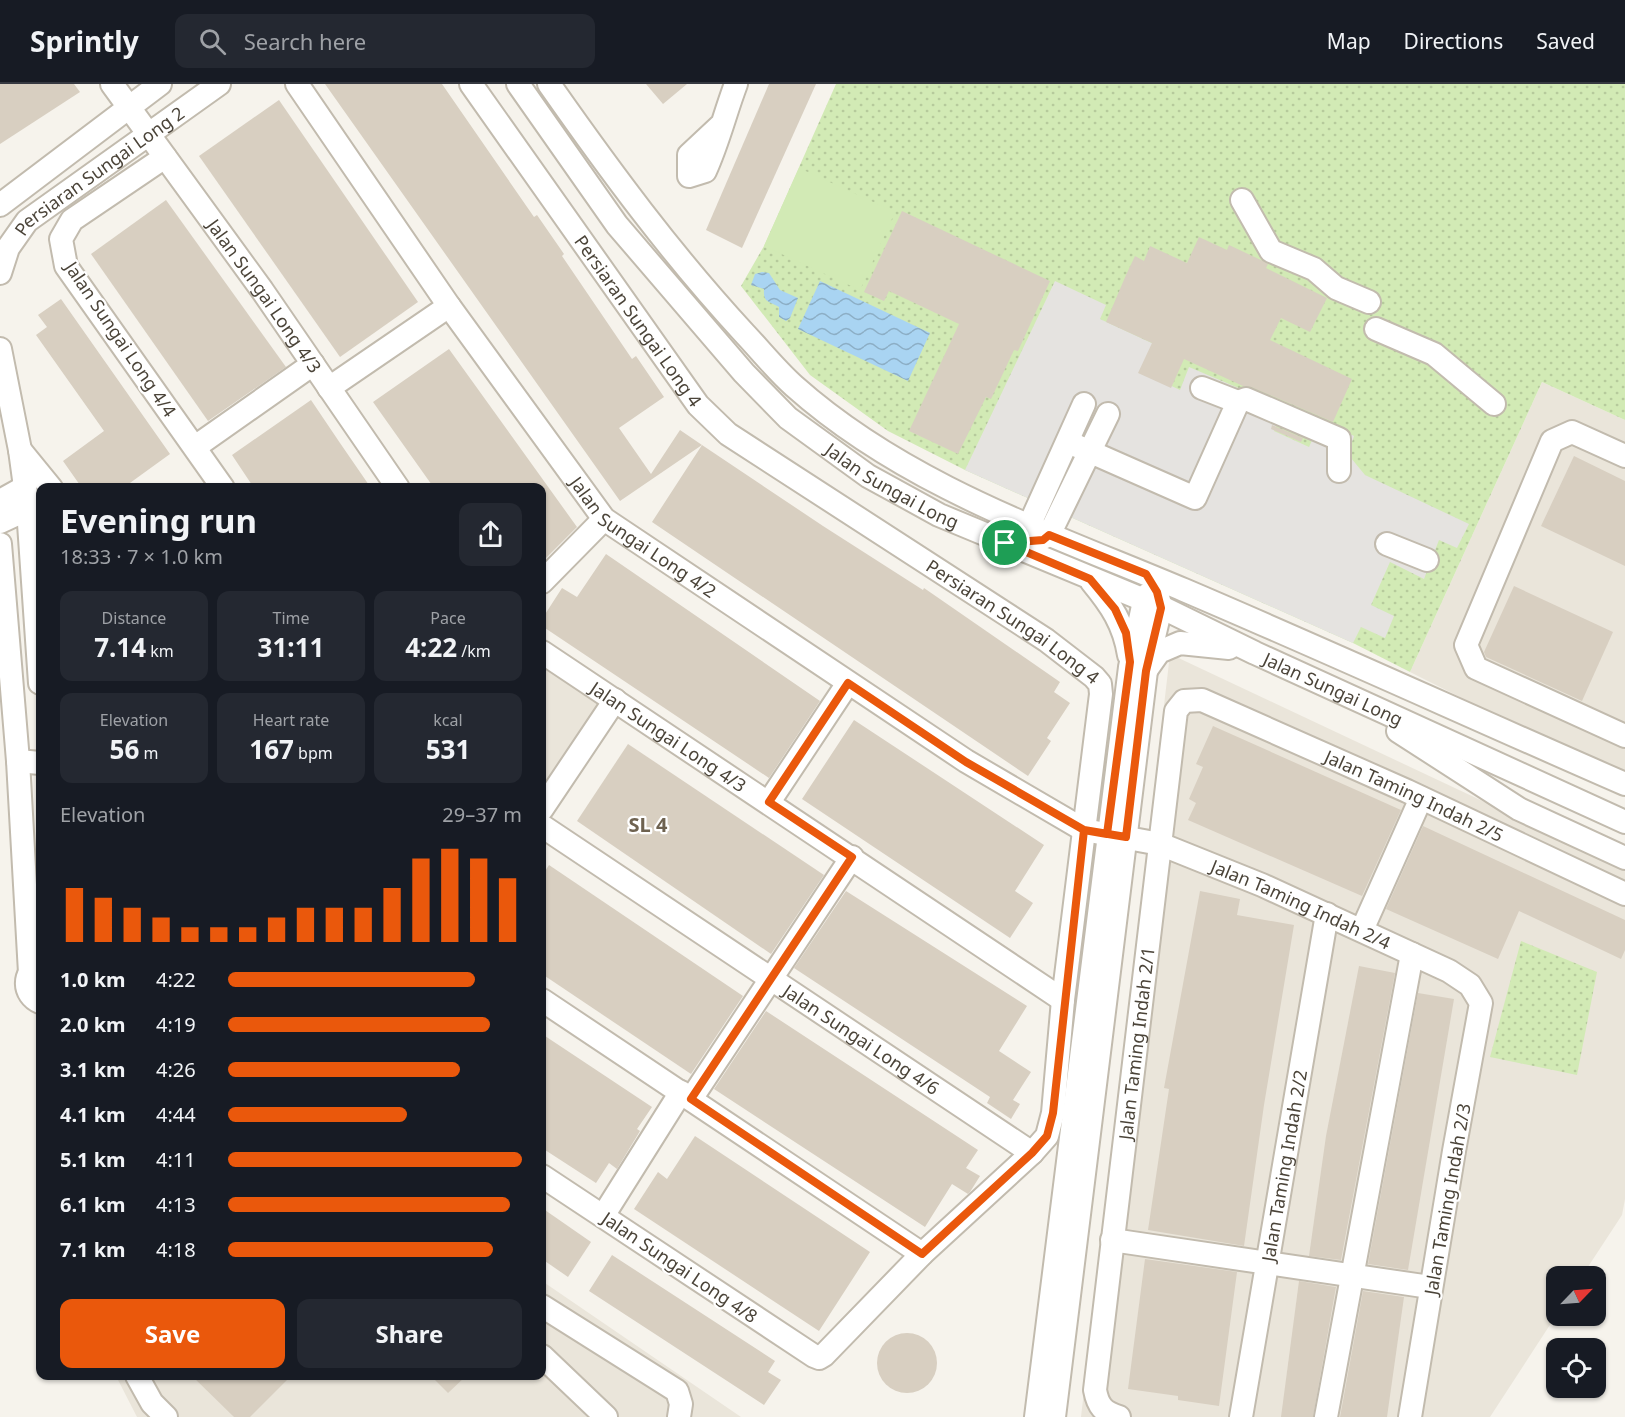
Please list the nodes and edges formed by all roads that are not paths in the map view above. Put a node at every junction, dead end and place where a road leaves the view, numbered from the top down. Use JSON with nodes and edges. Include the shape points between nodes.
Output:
{"nodes":[{"id":1,"x":112,"y":84,"type":"edge"},
{"id":2,"x":160,"y":84,"type":"edge"},
{"id":3,"x":219,"y":84,"type":"edge"},
{"id":4,"x":297,"y":84,"type":"edge"},
{"id":5,"x":471,"y":84,"type":"edge"},
{"id":6,"x":518,"y":84,"type":"edge"},
{"id":7,"x":549,"y":84,"type":"edge"},
{"id":8,"x":736,"y":84,"type":"edge"},
{"id":9,"x":129,"y":107,"type":"junction"},
{"id":10,"x":720,"y":126,"type":"dead end"},
{"id":11,"x":148,"y":134,"type":"junction"},
{"id":12,"x":165,"y":157,"type":"junction"},
{"id":13,"x":1242,"y":200,"type":"dead end"},
{"id":14,"x":0,"y":205,"type":"edge"},
{"id":15,"x":0,"y":273,"type":"edge"},
{"id":16,"x":1369,"y":302,"type":"dead end"},
{"id":17,"x":449,"y":306,"type":"junction"},
{"id":18,"x":1376,"y":329,"type":"dead end"},
{"id":19,"x":0,"y":349,"type":"edge"},
{"id":20,"x":313,"y":364,"type":"junction"},
{"id":21,"x":329,"y":388,"type":"junction"},
{"id":22,"x":1202,"y":388,"type":"dead end"},
{"id":23,"x":1238,"y":402,"type":"junction"},
{"id":24,"x":1084,"y":404,"type":"dead end"},
{"id":25,"x":1494,"y":404,"type":"dead end"},
{"id":26,"x":1108,"y":414,"type":"dead end"},
{"id":27,"x":1068,"y":442,"type":"junction"},
{"id":28,"x":195,"y":447,"type":"junction"},
{"id":29,"x":21,"y":450,"type":"junction"},
{"id":30,"x":1091,"y":452,"type":"junction"},
{"id":31,"x":1625,"y":456,"type":"edge"},
{"id":32,"x":1339,"y":471,"type":"dead end"},
{"id":33,"x":47,"y":483,"type":"edge"},
{"id":34,"x":220,"y":483,"type":"edge"},
{"id":35,"x":395,"y":483,"type":"edge"},
{"id":36,"x":27,"y":498,"type":"junction"},
{"id":37,"x":0,"y":501,"type":"edge"},
{"id":38,"x":604,"y":519,"type":"junction"},
{"id":39,"x":0,"y":522,"type":"edge"},
{"id":40,"x":1037,"y":534,"type":"junction"},
{"id":41,"x":1005,"y":543,"type":"junction"},
{"id":42,"x":1387,"y":544,"type":"dead end"},
{"id":43,"x":1,"y":553,"type":"edge"},
{"id":44,"x":1427,"y":560,"type":"dead end"},
{"id":45,"x":1050,"y":562,"type":"junction"},
{"id":46,"x":546,"y":578,"type":"edge"},
{"id":47,"x":1090,"y":579,"type":"junction"},
{"id":48,"x":1152,"y":594,"type":"junction"},
{"id":49,"x":36,"y":626,"type":"edge"},
{"id":50,"x":1255,"y":653,"type":"junction"},
{"id":51,"x":546,"y":655,"type":"edge"},
{"id":52,"x":1138,"y":667,"type":"junction"},
{"id":53,"x":848,"y":683,"type":"junction"},
{"id":54,"x":1329,"y":686,"type":"junction"},
{"id":55,"x":615,"y":700,"type":"junction"},
{"id":56,"x":1202,"y":700,"type":"joint"},
{"id":57,"x":1625,"y":736,"type":"edge"},
{"id":58,"x":29,"y":762,"type":"edge"},
{"id":59,"x":1625,"y":784,"type":"edge"},
{"id":60,"x":1421,"y":798,"type":"junction"},
{"id":61,"x":769,"y":802,"type":"junction"},
{"id":62,"x":546,"y":803,"type":"edge"},
{"id":63,"x":1625,"y":822,"type":"edge"},
{"id":64,"x":546,"y":829,"type":"edge"},
{"id":65,"x":1084,"y":830,"type":"junction"},
{"id":66,"x":1117,"y":835,"type":"junction"},
{"id":67,"x":1160,"y":844,"type":"junction"},
{"id":68,"x":852,"y":857,"type":"junction"},
{"id":69,"x":1625,"y":858,"type":"edge"},
{"id":70,"x":1625,"y":894,"type":"edge"},
{"id":71,"x":1327,"y":914,"type":"junction"},
{"id":72,"x":1362,"y":930,"type":"junction"},
{"id":73,"x":1412,"y":954,"type":"junction"},
{"id":74,"x":35,"y":969,"type":"edge"},
{"id":75,"x":770,"y":980,"type":"junction"},
{"id":76,"x":1470,"y":985,"type":"joint"},
{"id":77,"x":36,"y":998,"type":"edge"},
{"id":78,"x":1064,"y":1000,"type":"junction"},
{"id":79,"x":546,"y":1003,"type":"edge"},
{"id":80,"x":686,"y":1096,"type":"junction"},
{"id":81,"x":1032,"y":1153,"type":"junction"},
{"id":82,"x":546,"y":1179,"type":"edge"},
{"id":83,"x":603,"y":1216,"type":"junction"},
{"id":84,"x":1112,"y":1240,"type":"junction"},
{"id":85,"x":922,"y":1254,"type":"junction"},
{"id":86,"x":1266,"y":1264,"type":"junction"},
{"id":87,"x":1352,"y":1276,"type":"junction"},
{"id":88,"x":1430,"y":1287,"type":"junction"},
{"id":89,"x":546,"y":1312,"type":"edge"},
{"id":90,"x":819,"y":1358,"type":"joint"},
{"id":91,"x":546,"y":1360,"type":"edge"},
{"id":92,"x":139,"y":1380,"type":"edge"},
{"id":93,"x":1050,"y":1415,"type":"edge"},
{"id":94,"x":166,"y":1417,"type":"edge"},
{"id":95,"x":606,"y":1417,"type":"edge"},
{"id":96,"x":679,"y":1417,"type":"edge"},
{"id":97,"x":1119,"y":1417,"type":"edge"},
{"id":98,"x":1241,"y":1417,"type":"edge"},
{"id":99,"x":1326,"y":1417,"type":"edge"},
{"id":100,"x":1410,"y":1417,"type":"edge"}],
"edges":[{"from":1,"to":9,"type":"street","name":"Jalan Sungai Long 4/3"},
{"from":2,"to":9,"type":"street","name":"Persiaran Sungai Long 2"},
{"from":3,"to":11,"type":"street","name":"Persiaran Sungai Long 2"},
{"from":4,"to":17,"type":"street","name":"Jalan Sungai Long 4/2"},
{"from":5,"to":65,"type":"street","name":"Persiaran Sungai Long 4","via":[[713,422],[1046,640],[1100,684]]},
{"from":6,"to":41,"type":"street","name":"Jalan Sungai Long","via":[[617,225],[744,373],[788,417],[868,476]]},
{"from":7,"to":40,"type":"street","name":"Jalan Sungai Long","via":[[659,236],[793,385],[851,430],[949,490]]},
{"from":8,"to":10,"type":"street"},
{"from":9,"to":11,"type":"street","name":"Jalan Sungai Long 4/3"},
{"from":9,"to":14,"type":"street","name":"Persiaran Sungai Long 2"},
{"from":11,"to":12,"type":"street","name":"Jalan Sungai Long 4/3"},
{"from":11,"to":15,"type":"street","name":"Persiaran Sungai Long 2","via":[[27,221],[8,248]]},
{"from":12,"to":20,"type":"street","name":"Jalan Sungai Long 4/3"},
{"from":12,"to":28,"type":"street","name":"Jalan Sungai Long 4/4","via":[[72,220],[62,239],[66,266]]},
{"from":13,"to":16,"type":"street","via":[[1271,251]]},
{"from":17,"to":21,"type":"street"},
{"from":17,"to":38,"type":"street","name":"Jalan Sungai Long 4/2"},
{"from":18,"to":25,"type":"street","via":[[1434,354]]},
{"from":19,"to":29,"type":"street"},
{"from":20,"to":21,"type":"street","name":"Jalan Sungai Long 4/3"},
{"from":20,"to":28,"type":"street"},
{"from":21,"to":35,"type":"street","name":"Jalan Sungai Long 4/3"},
{"from":22,"to":23,"type":"street"},
{"from":23,"to":30,"type":"street","via":[[1195,498]]},
{"from":23,"to":32,"type":"street","via":[[1246,399],[1339,439]]},
{"from":24,"to":27,"type":"street"},
{"from":26,"to":30,"type":"street"},
{"from":27,"to":30,"type":"street"},
{"from":27,"to":40,"type":"street"},
{"from":28,"to":34,"type":"street","name":"Jalan Sungai Long 4/4"},
{"from":29,"to":33,"type":"street"},
{"from":29,"to":36,"type":"street"},
{"from":30,"to":40,"type":"street"},
{"from":31,"to":57,"type":"street","via":[[1572,432],[1552,441],[1466,645],[1476,669]]},
{"from":36,"to":37,"type":"street"},
{"from":36,"to":39,"type":"street"},
{"from":36,"to":49,"type":"street"},
{"from":38,"to":46,"type":"street"},
{"from":38,"to":53,"type":"street","name":"Jalan Sungai Long 4/2"},
{"from":40,"to":41,"type":"street"},
{"from":40,"to":45,"type":"street"},
{"from":40,"to":48,"type":"street","name":"Jalan Sungai Long"},
{"from":41,"to":45,"type":"street","name":"Jalan Sungai Long"},
{"from":42,"to":44,"type":"street"},
{"from":43,"to":58,"type":"street"},
{"from":45,"to":47,"type":"street","name":"Jalan Sungai Long"},
{"from":47,"to":48,"type":"street","name":"Jalan Sungai Long"},
{"from":47,"to":52,"type":"street","via":[[1115,609]]},
{"from":48,"to":50,"type":"street","name":"Jalan Sungai Long"},
{"from":48,"to":52,"type":"street"},
{"from":48,"to":59,"type":"street","name":"Jalan Sungai Long","via":[[1187,592]]},
{"from":50,"to":52,"type":"street","via":[[1180,643]]},
{"from":50,"to":54,"type":"street","name":"Jalan Sungai Long"},
{"from":51,"to":55,"type":"street","name":"Jalan Sungai Long 4/3"},
{"from":52,"to":66,"type":"street"},
{"from":53,"to":61,"type":"street"},
{"from":53,"to":65,"type":"street","name":"Jalan Sungai Long 4/2","via":[[966,762]]},
{"from":54,"to":63,"type":"street","name":"Jalan Sungai Long"},
{"from":54,"to":69,"type":"street","via":[[1519,809]]},
{"from":55,"to":61,"type":"street","name":"Jalan Sungai Long 4/3"},
{"from":55,"to":62,"type":"street"},
{"from":56,"to":60,"type":"street","name":"Jalan Taming Indah 2/5"},
{"from":56,"to":67,"type":"street","name":"Jalan Taming Indah 2/1","via":[[1184,701],[1176,711]]},
{"from":58,"to":74,"type":"street"},
{"from":60,"to":70,"type":"street","name":"Jalan Taming Indah 2/5"},
{"from":60,"to":72,"type":"street"},
{"from":61,"to":68,"type":"street","name":"Jalan Sungai Long 4/3"},
{"from":64,"to":75,"type":"street","name":"Jalan Sungai Long 4/6"},
{"from":65,"to":66,"type":"street","name":"Jalan Sungai Long 4/2"},
{"from":65,"to":78,"type":"street","name":"Persiaran Sungai Long 4"},
{"from":66,"to":67,"type":"street","name":"Jalan Taming Indah 2/4"},
{"from":66,"to":93,"type":"street"},
{"from":67,"to":71,"type":"street","name":"Jalan Taming Indah 2/4"},
{"from":67,"to":84,"type":"street","name":"Jalan Taming Indah 2/1"},
{"from":68,"to":75,"type":"street"},
{"from":68,"to":78,"type":"street","name":"Jalan Sungai Long 4/3"},
{"from":71,"to":72,"type":"street","name":"Jalan Taming Indah 2/4"},
{"from":71,"to":86,"type":"street","name":"Jalan Taming Indah 2/2"},
{"from":72,"to":73,"type":"street","name":"Jalan Taming Indah 2/4"},
{"from":73,"to":76,"type":"street","name":"Jalan Taming Indah 2/4"},
{"from":73,"to":87,"type":"street"},
{"from":74,"to":77,"type":"street","via":[[26,985]]},
{"from":75,"to":80,"type":"street"},
{"from":75,"to":81,"type":"street","name":"Jalan Sungai Long 4/6"},
{"from":76,"to":88,"type":"street","name":"Jalan Taming Indah 2/3","via":[[1481,1003]]},
{"from":78,"to":81,"type":"street","name":"Persiaran Sungai Long 4","via":[[1053,1113],[1047,1136]]},
{"from":79,"to":80,"type":"street"},
{"from":80,"to":83,"type":"street"},
{"from":80,"to":85,"type":"street"},
{"from":81,"to":85,"type":"street","name":"Persiaran Sungai Long 4"},
{"from":82,"to":83,"type":"street","name":"Jalan Sungai Long 4/8"},
{"from":83,"to":90,"type":"street","name":"Jalan Sungai Long 4/8"},
{"from":84,"to":86,"type":"street"},
{"from":84,"to":97,"type":"street","name":"Jalan Taming Indah 2/1","via":[[1095,1390],[1098,1405]]},
{"from":85,"to":90,"type":"street","name":"Persiaran Sungai Long 4"},
{"from":86,"to":87,"type":"street"},
{"from":86,"to":98,"type":"street","name":"Jalan Taming Indah 2/2"},
{"from":87,"to":88,"type":"street"},
{"from":87,"to":99,"type":"street"},
{"from":88,"to":100,"type":"street","name":"Jalan Taming Indah 2/3"},
{"from":89,"to":96,"type":"street","via":[[677,1391]]},
{"from":91,"to":95,"type":"street"},
{"from":92,"to":94,"type":"street","via":[[152,1403]]}]}
